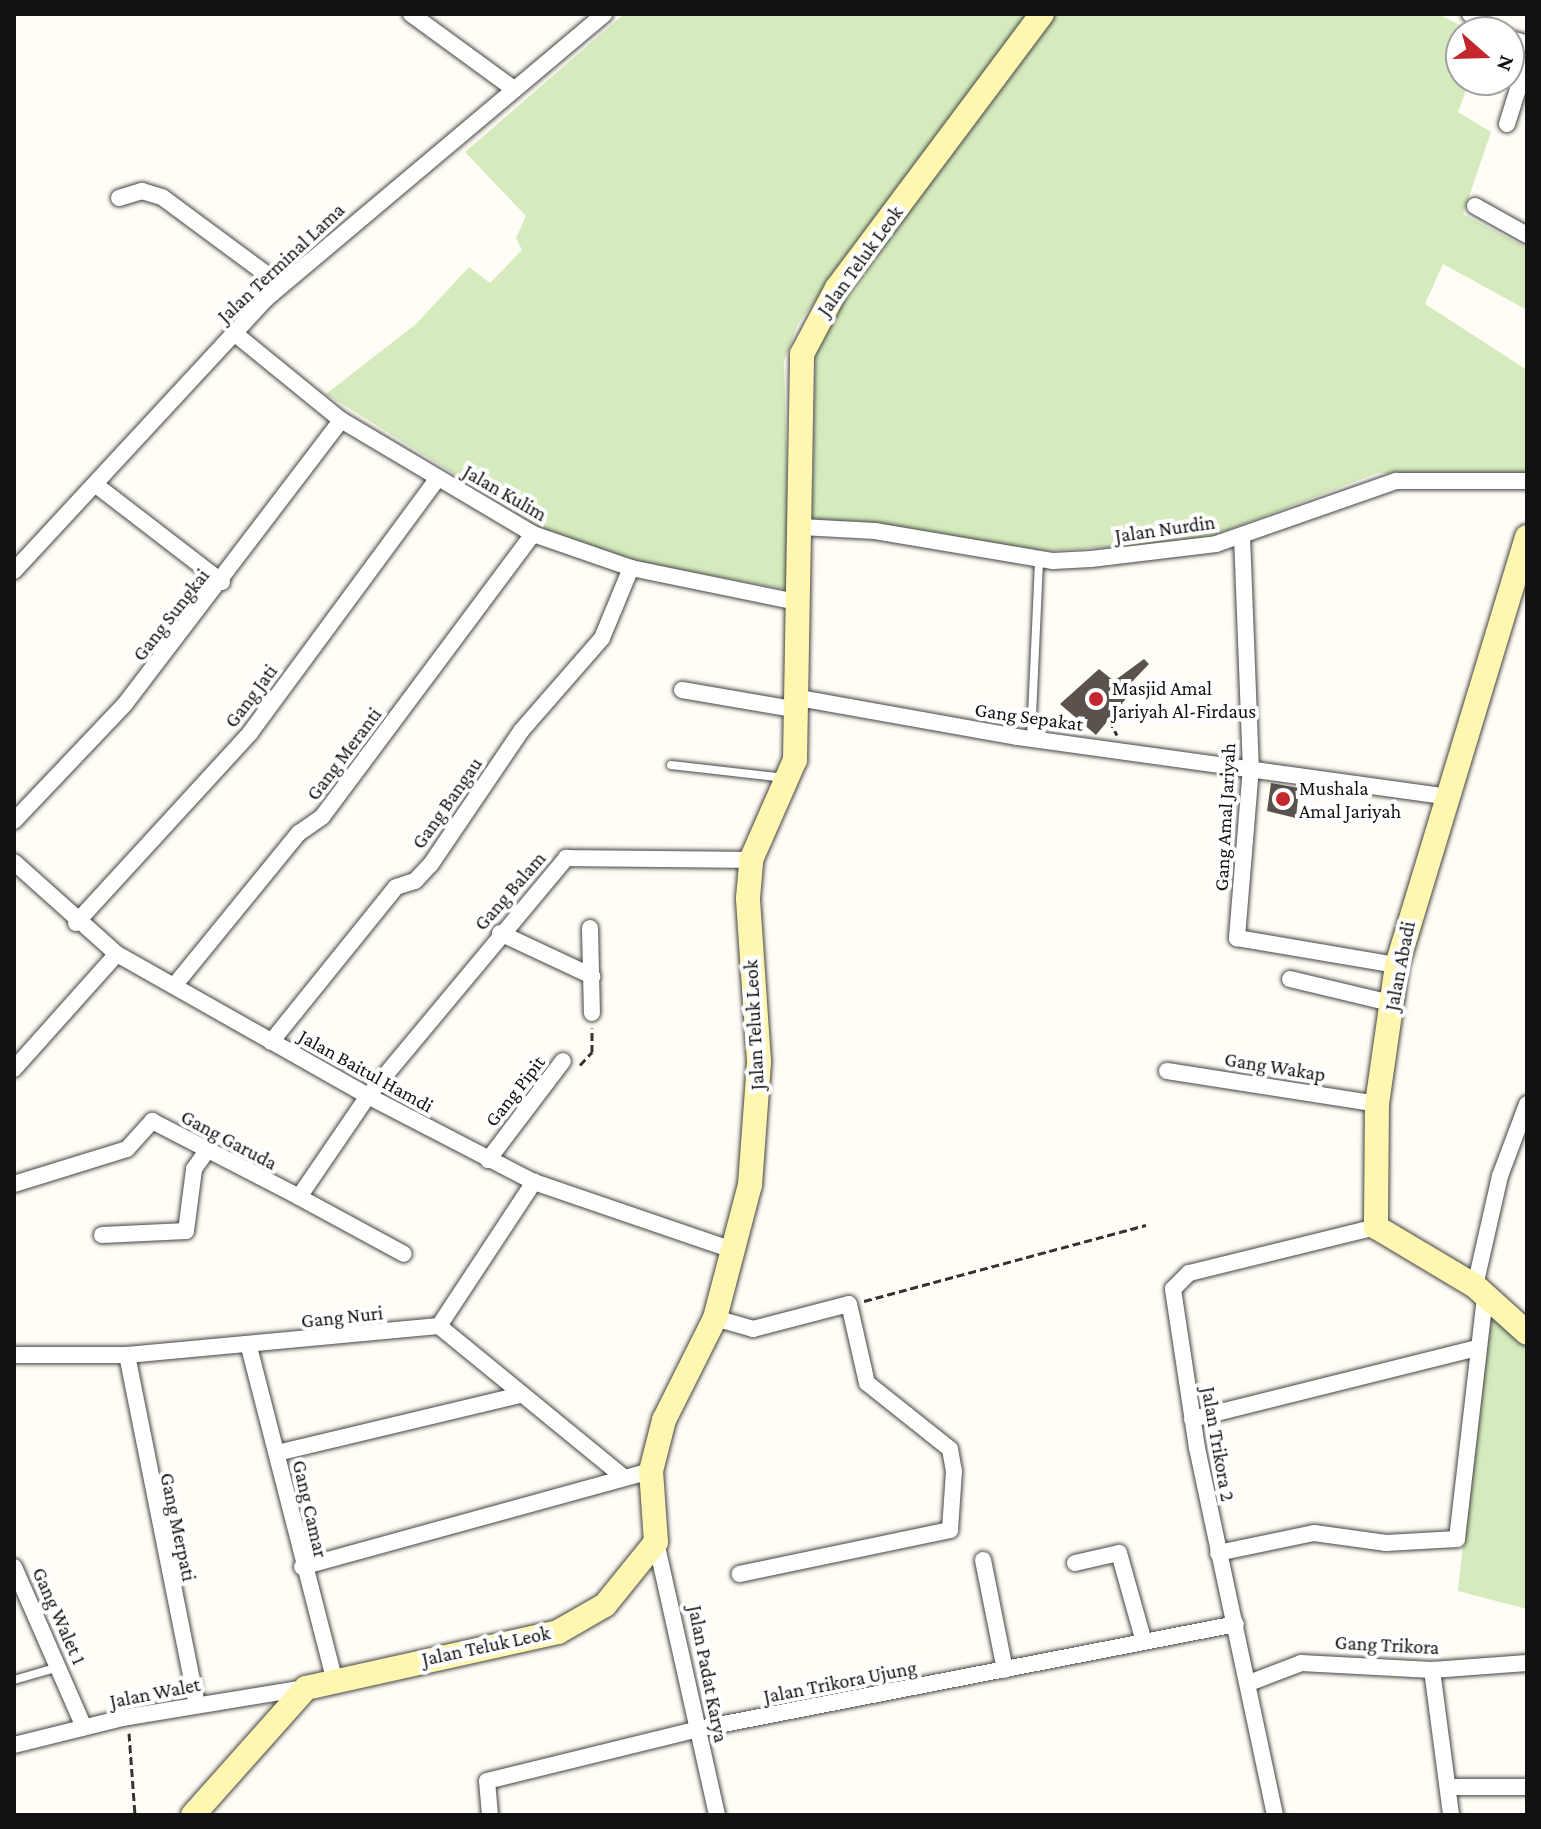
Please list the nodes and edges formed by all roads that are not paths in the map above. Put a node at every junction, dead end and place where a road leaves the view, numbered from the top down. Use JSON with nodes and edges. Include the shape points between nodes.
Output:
{"nodes":[{"id":1,"x":411,"y":14,"type":"edge"},
{"id":2,"x":1042,"y":14,"type":"edge"},
{"id":3,"x":591,"y":17,"type":"edge"},
{"id":4,"x":1527,"y":60,"type":"edge"},
{"id":5,"x":511,"y":87,"type":"junction"},
{"id":6,"x":1507,"y":124,"type":"dead end"},
{"id":7,"x":119,"y":198,"type":"dead end"},
{"id":8,"x":1475,"y":206,"type":"dead end"},
{"id":9,"x":1527,"y":235,"type":"edge"},
{"id":10,"x":281,"y":285,"type":"junction"},
{"id":11,"x":233,"y":332,"type":"junction"},
{"id":12,"x":341,"y":420,"type":"junction"},
{"id":13,"x":438,"y":478,"type":"junction"},
{"id":14,"x":1527,"y":481,"type":"edge"},
{"id":15,"x":96,"y":485,"type":"junction"},
{"id":16,"x":801,"y":527,"type":"junction"},
{"id":17,"x":533,"y":534,"type":"junction"},
{"id":18,"x":1242,"y":536,"type":"junction"},
{"id":19,"x":1527,"y":537,"type":"edge"},
{"id":20,"x":1039,"y":559,"type":"junction"},
{"id":21,"x":1523,"y":563,"type":"edge"},
{"id":22,"x":631,"y":568,"type":"junction"},
{"id":23,"x":14,"y":571,"type":"edge"},
{"id":24,"x":222,"y":582,"type":"junction"},
{"id":25,"x":797,"y":602,"type":"junction"},
{"id":26,"x":682,"y":690,"type":"dead end"},
{"id":27,"x":799,"y":704,"type":"junction"},
{"id":28,"x":1031,"y":739,"type":"junction"},
{"id":29,"x":671,"y":765,"type":"dead end"},
{"id":30,"x":1251,"y":767,"type":"junction"},
{"id":31,"x":790,"y":778,"type":"junction"},
{"id":32,"x":1443,"y":796,"type":"junction"},
{"id":33,"x":14,"y":821,"type":"edge"},
{"id":34,"x":751,"y":860,"type":"junction"},
{"id":35,"x":14,"y":862,"type":"edge"},
{"id":36,"x":76,"y":923,"type":"junction"},
{"id":37,"x":590,"y":928,"type":"dead end"},
{"id":38,"x":500,"y":933,"type":"junction"},
{"id":39,"x":117,"y":954,"type":"junction"},
{"id":40,"x":1397,"y":965,"type":"junction"},
{"id":41,"x":592,"y":976,"type":"junction"},
{"id":42,"x":1290,"y":979,"type":"dead end"},
{"id":43,"x":174,"y":986,"type":"junction"},
{"id":44,"x":1391,"y":1003,"type":"junction"},
{"id":45,"x":592,"y":1013,"type":"road end"},
{"id":46,"x":271,"y":1042,"type":"junction"},
{"id":47,"x":563,"y":1061,"type":"road end"},
{"id":48,"x":14,"y":1069,"type":"edge"},
{"id":49,"x":1167,"y":1071,"type":"dead end"},
{"id":50,"x":368,"y":1096,"type":"junction"},
{"id":51,"x":1377,"y":1104,"type":"junction"},
{"id":52,"x":1527,"y":1104,"type":"edge"},
{"id":53,"x":206,"y":1152,"type":"junction"},
{"id":54,"x":488,"y":1160,"type":"junction"},
{"id":55,"x":534,"y":1182,"type":"junction"},
{"id":56,"x":14,"y":1184,"type":"edge"},
{"id":57,"x":299,"y":1197,"type":"junction"},
{"id":58,"x":1376,"y":1227,"type":"junction"},
{"id":59,"x":102,"y":1235,"type":"dead end"},
{"id":60,"x":736,"y":1251,"type":"junction"},
{"id":61,"x":404,"y":1254,"type":"dead end"},
{"id":62,"x":1480,"y":1291,"type":"junction"},
{"id":63,"x":715,"y":1318,"type":"junction"},
{"id":64,"x":439,"y":1326,"type":"junction"},
{"id":65,"x":1527,"y":1333,"type":"edge"},
{"id":66,"x":249,"y":1347,"type":"junction"},
{"id":67,"x":1476,"y":1348,"type":"junction"},
{"id":68,"x":14,"y":1355,"type":"edge"},
{"id":69,"x":127,"y":1355,"type":"junction"},
{"id":70,"x":521,"y":1395,"type":"junction"},
{"id":71,"x":1192,"y":1419,"type":"junction"},
{"id":72,"x":277,"y":1453,"type":"junction"},
{"id":73,"x":651,"y":1471,"type":"junction"},
{"id":74,"x":621,"y":1475,"type":"junction"},
{"id":75,"x":656,"y":1542,"type":"junction"},
{"id":76,"x":1218,"y":1553,"type":"junction"},
{"id":77,"x":983,"y":1560,"type":"dead end"},
{"id":78,"x":1075,"y":1563,"type":"dead end"},
{"id":79,"x":14,"y":1567,"type":"edge"},
{"id":80,"x":302,"y":1567,"type":"junction"},
{"id":81,"x":740,"y":1574,"type":"dead end"},
{"id":82,"x":1236,"y":1624,"type":"junction"},
{"id":83,"x":1144,"y":1642,"type":"junction"},
{"id":84,"x":1527,"y":1663,"type":"edge"},
{"id":85,"x":60,"y":1667,"type":"junction"},
{"id":86,"x":1005,"y":1670,"type":"junction"},
{"id":87,"x":1432,"y":1670,"type":"junction"},
{"id":88,"x":334,"y":1678,"type":"junction"},
{"id":89,"x":14,"y":1680,"type":"edge"},
{"id":90,"x":1249,"y":1683,"type":"junction"},
{"id":91,"x":306,"y":1688,"type":"junction"},
{"id":92,"x":197,"y":1705,"type":"junction"},
{"id":93,"x":84,"y":1727,"type":"junction"},
{"id":94,"x":698,"y":1729,"type":"junction"},
{"id":95,"x":14,"y":1745,"type":"edge"},
{"id":96,"x":1449,"y":1787,"type":"junction"},
{"id":97,"x":1527,"y":1787,"type":"edge"},
{"id":98,"x":193,"y":1815,"type":"edge"},
{"id":99,"x":490,"y":1815,"type":"edge"},
{"id":100,"x":717,"y":1815,"type":"edge"},
{"id":101,"x":1275,"y":1815,"type":"edge"},
{"id":102,"x":1451,"y":1815,"type":"edge"}],
"edges":[{"from":1,"to":5,"type":"street"},
{"from":2,"to":16,"type":"street","name":"Jalan Teluk Leok","via":[[808,336],[799,382]]},
{"from":3,"to":5,"type":"street","name":"Jalan Terminal Lama"},
{"from":4,"to":6,"type":"street"},
{"from":5,"to":10,"type":"street","name":"Jalan Terminal Lama"},
{"from":7,"to":10,"type":"street","via":[[142,191],[162,197]]},
{"from":8,"to":9,"type":"street"},
{"from":10,"to":11,"type":"street","name":"Jalan Terminal Lama"},
{"from":11,"to":12,"type":"street","name":"Jalan Kulim"},
{"from":11,"to":15,"type":"street","name":"Jalan Terminal Lama"},
{"from":12,"to":13,"type":"street","name":"Jalan Kulim"},
{"from":12,"to":24,"type":"street","name":"Gang Sungkai"},
{"from":13,"to":17,"type":"street","name":"Jalan Kulim"},
{"from":13,"to":36,"type":"street","name":"Gang Jati","via":[[250,733]]},
{"from":14,"to":18,"type":"street","name":"Jalan Nurdin","via":[[1396,481]]},
{"from":15,"to":23,"type":"street","name":"Jalan Terminal Lama"},
{"from":15,"to":24,"type":"street"},
{"from":16,"to":20,"type":"street","name":"Jalan Nurdin","via":[[875,531]]},
{"from":16,"to":25,"type":"street","name":"Jalan Teluk Leok"},
{"from":17,"to":22,"type":"street","name":"Jalan Kulim"},
{"from":17,"to":43,"type":"street","name":"Gang Meranti","via":[[322,817],[299,833]]},
{"from":18,"to":20,"type":"street","name":"Jalan Nurdin","via":[[1184,550]]},
{"from":18,"to":30,"type":"street","name":"Gang Amal Jariyah"},
{"from":19,"to":21,"type":"street","name":"Jalan Abadi"},
{"from":20,"to":28,"type":"lane"},
{"from":21,"to":32,"type":"street","name":"Jalan Abadi"},
{"from":22,"to":25,"type":"street","name":"Jalan Kulim"},
{"from":22,"to":46,"type":"street","name":"Gang Bangau","via":[[602,638],[521,731],[431,864],[415,881],[396,887]]},
{"from":24,"to":33,"type":"street","name":"Gang Sungkai","via":[[125,704]]},
{"from":25,"to":27,"type":"street","name":"Jalan Teluk Leok"},
{"from":26,"to":27,"type":"street","name":"Gang Sepakat"},
{"from":27,"to":28,"type":"street","name":"Gang Sepakat"},
{"from":27,"to":31,"type":"street","name":"Jalan Teluk Leok"},
{"from":28,"to":30,"type":"street","name":"Gang Sepakat"},
{"from":29,"to":31,"type":"lane"},
{"from":30,"to":32,"type":"street","name":"Gang Sepakat"},
{"from":30,"to":40,"type":"street","name":"Gang Amal Jariyah","via":[[1237,938]]},
{"from":31,"to":34,"type":"street","name":"Jalan Teluk Leok"},
{"from":32,"to":40,"type":"street","name":"Jalan Abadi"},
{"from":34,"to":38,"type":"street","name":"Gang Balam","via":[[569,856]]},
{"from":34,"to":60,"type":"street","name":"Jalan Teluk Leok","via":[[756,1123]]},
{"from":35,"to":36,"type":"street","name":"Jalan Baitul Hamdi"},
{"from":36,"to":39,"type":"street","name":"Jalan Baitul Hamdi"},
{"from":37,"to":41,"type":"street"},
{"from":38,"to":41,"type":"street"},
{"from":38,"to":50,"type":"street","name":"Gang Balam"},
{"from":39,"to":43,"type":"street","name":"Jalan Baitul Hamdi"},
{"from":39,"to":48,"type":"street"},
{"from":40,"to":44,"type":"street","name":"Jalan Abadi"},
{"from":41,"to":45,"type":"street"},
{"from":42,"to":44,"type":"street"},
{"from":43,"to":46,"type":"street","name":"Jalan Baitul Hamdi"},
{"from":44,"to":51,"type":"street","name":"Jalan Abadi"},
{"from":46,"to":50,"type":"street","name":"Jalan Baitul Hamdi"},
{"from":47,"to":54,"type":"street","name":"Gang Pipit"},
{"from":49,"to":51,"type":"street","name":"Gang Wakap"},
{"from":50,"to":54,"type":"street","name":"Jalan Baitul Hamdi"},
{"from":50,"to":57,"type":"street"},
{"from":51,"to":58,"type":"street","name":"Jalan Abadi"},
{"from":52,"to":62,"type":"street","via":[[1500,1176]]},
{"from":53,"to":56,"type":"street","name":"Gang Garuda","via":[[152,1121],[127,1149]]},
{"from":53,"to":57,"type":"street","name":"Gang Garuda"},
{"from":53,"to":59,"type":"street","via":[[194,1169],[186,1231]]},
{"from":54,"to":55,"type":"street","name":"Jalan Baitul Hamdi"},
{"from":55,"to":60,"type":"street","name":"Jalan Baitul Hamdi"},
{"from":55,"to":64,"type":"street"},
{"from":57,"to":61,"type":"street","name":"Gang Garuda"},
{"from":58,"to":62,"type":"street"},
{"from":58,"to":71,"type":"street","name":"Jalan Trikora 2","via":[[1177,1280]]},
{"from":60,"to":63,"type":"street","name":"Jalan Teluk Leok"},
{"from":62,"to":65,"type":"street"},
{"from":62,"to":67,"type":"street"},
{"from":63,"to":73,"type":"street","name":"Jalan Teluk Leok","via":[[664,1420]]},
{"from":63,"to":81,"type":"street","via":[[753,1329],[849,1304],[867,1383],[950,1449],[950,1530]]},
{"from":64,"to":66,"type":"street","name":"Gang Nuri"},
{"from":64,"to":70,"type":"street"},
{"from":66,"to":69,"type":"street","name":"Gang Nuri"},
{"from":66,"to":72,"type":"street","name":"Gang Camar"},
{"from":67,"to":71,"type":"street"},
{"from":67,"to":76,"type":"street","via":[[1457,1539],[1386,1543],[1314,1533]]},
{"from":68,"to":69,"type":"street","name":"Gang Nuri"},
{"from":69,"to":92,"type":"street","name":"Gang Merpati"},
{"from":70,"to":72,"type":"street"},
{"from":70,"to":74,"type":"street"},
{"from":71,"to":76,"type":"street","name":"Jalan Trikora 2"},
{"from":72,"to":80,"type":"street","name":"Gang Camar"},
{"from":73,"to":74,"type":"street"},
{"from":73,"to":75,"type":"street","name":"Jalan Teluk Leok"},
{"from":74,"to":80,"type":"street"},
{"from":75,"to":88,"type":"street","name":"Jalan Teluk Leok","via":[[605,1605],[558,1632]]},
{"from":75,"to":94,"type":"street","name":"Jalan Padat Karya"},
{"from":76,"to":82,"type":"street","name":"Jalan Trikora 2"},
{"from":77,"to":86,"type":"street"},
{"from":78,"to":83,"type":"street","via":[[1119,1553]]},
{"from":79,"to":85,"type":"street","name":"Gang Walet 1"},
{"from":80,"to":88,"type":"street","name":"Gang Camar"},
{"from":82,"to":83,"type":"street","name":"Jalan Trikora Ujung"},
{"from":82,"to":90,"type":"street","name":"Jalan Trikora 2"},
{"from":83,"to":86,"type":"street","name":"Jalan Trikora Ujung"},
{"from":84,"to":87,"type":"street","name":"Gang Trikora"},
{"from":85,"to":89,"type":"lane"},
{"from":85,"to":93,"type":"street","name":"Gang Walet 1"},
{"from":86,"to":94,"type":"street","name":"Jalan Trikora Ujung"},
{"from":87,"to":90,"type":"street","name":"Gang Trikora","via":[[1301,1663]]},
{"from":87,"to":96,"type":"street"},
{"from":88,"to":91,"type":"street","name":"Jalan Teluk Leok"},
{"from":90,"to":101,"type":"street","name":"Jalan Trikora 2"},
{"from":91,"to":92,"type":"street","name":"Jalan Walet"},
{"from":91,"to":98,"type":"street","name":"Jalan Teluk Leok"},
{"from":92,"to":93,"type":"street","name":"Jalan Walet"},
{"from":93,"to":95,"type":"street","name":"Jalan Walet"},
{"from":94,"to":99,"type":"street","name":"Jalan Trikora Ujung","via":[[487,1781]]},
{"from":94,"to":100,"type":"street","name":"Jalan Padat Karya"},
{"from":96,"to":97,"type":"street"},
{"from":96,"to":102,"type":"street"}]}
